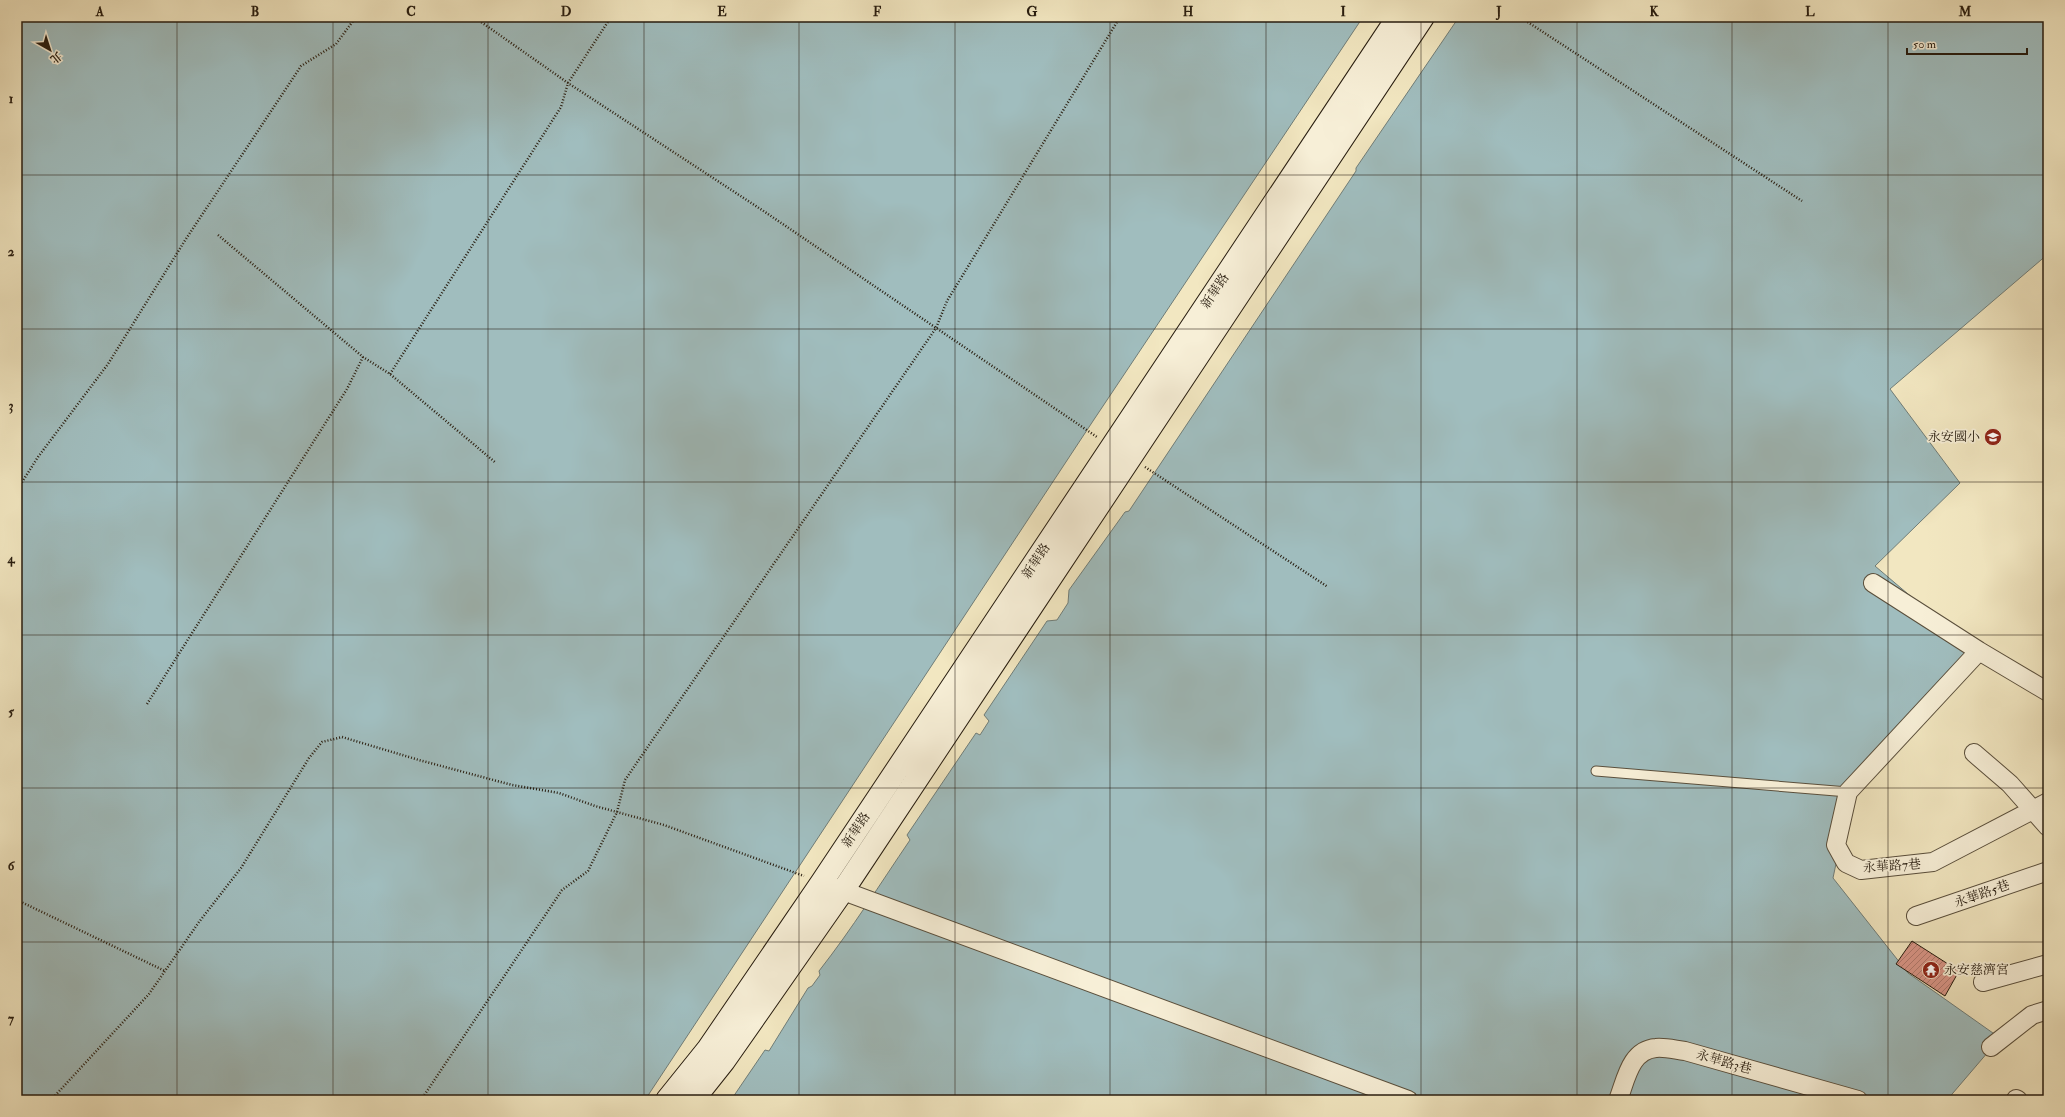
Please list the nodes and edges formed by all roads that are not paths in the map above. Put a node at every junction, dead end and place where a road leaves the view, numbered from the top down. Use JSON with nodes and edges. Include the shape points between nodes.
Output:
{"nodes":[{"id":1,"x":1398,"y":17,"type":"edge"},
{"id":2,"x":1423,"y":17,"type":"edge"},
{"id":3,"x":1873,"y":583,"type":"dead end"},
{"id":4,"x":1979,"y":651,"type":"junction"},
{"id":5,"x":2048,"y":692,"type":"edge"},
{"id":6,"x":1974,"y":753,"type":"dead end"},
{"id":7,"x":1596,"y":771,"type":"dead end"},
{"id":8,"x":1848,"y":792,"type":"junction"},
{"id":9,"x":2041,"y":806,"type":"edge"},
{"id":10,"x":2048,"y":827,"type":"edge"},
{"id":11,"x":2048,"y":871,"type":"edge"},
{"id":12,"x":822,"y":882,"type":"junction"},
{"id":13,"x":842,"y":892,"type":"junction"},
{"id":14,"x":1916,"y":916,"type":"dead end"},
{"id":15,"x":2048,"y":964,"type":"edge"},
{"id":16,"x":1983,"y":982,"type":"dead end"},
{"id":17,"x":2048,"y":1010,"type":"edge"},
{"id":18,"x":1991,"y":1047,"type":"dead end"},
{"id":19,"x":667,"y":1100,"type":"edge"},
{"id":20,"x":693,"y":1100,"type":"edge"},
{"id":21,"x":1408,"y":1100,"type":"edge"},
{"id":22,"x":1618,"y":1100,"type":"edge"},
{"id":23,"x":1858,"y":1100,"type":"edge"}],
"edges":[{"from":1,"to":12,"type":"street","name":"新華路"},
{"from":2,"to":13,"type":"street","name":"新華路"},
{"from":3,"to":4,"type":"street"},
{"from":4,"to":5,"type":"street"},
{"from":4,"to":8,"type":"street"},
{"from":6,"to":9,"type":"street"},
{"from":7,"to":8,"type":"lane"},
{"from":8,"to":9,"type":"street","name":"永華路7巷","via":[[1836,845],[1846,863],[1860,870],[1933,862]]},
{"from":9,"to":10,"type":"street"},
{"from":11,"to":14,"type":"street","name":"永華路5巷"},
{"from":12,"to":13,"type":"street"},
{"from":12,"to":19,"type":"street","name":"新華路","via":[[708,1049]]},
{"from":13,"to":20,"type":"street","name":"新華路","via":[[724,1061]]},
{"from":13,"to":21,"type":"street"},
{"from":15,"to":16,"type":"street"},
{"from":17,"to":18,"type":"street","via":[[2032,1015]]},
{"from":22,"to":23,"type":"street","name":"永華路3巷","via":[[1634,1060],[1643,1052],[1656,1048],[1685,1051]]}]}
